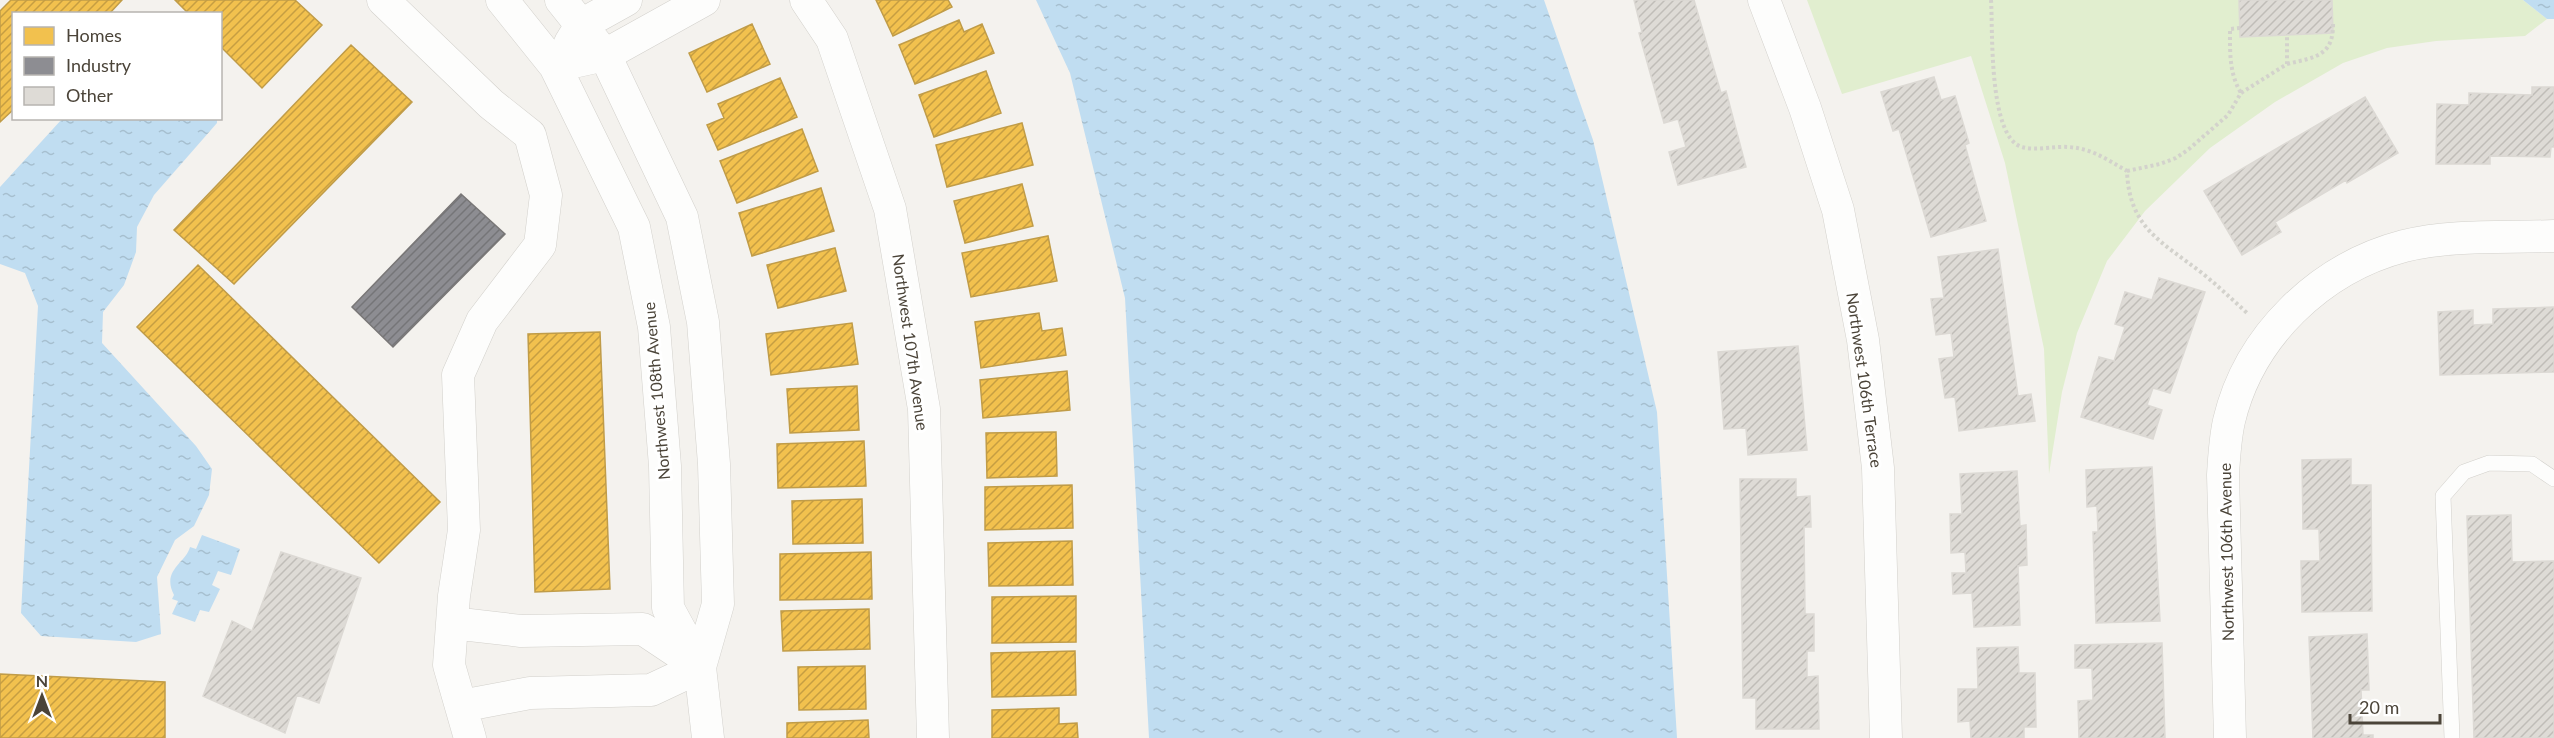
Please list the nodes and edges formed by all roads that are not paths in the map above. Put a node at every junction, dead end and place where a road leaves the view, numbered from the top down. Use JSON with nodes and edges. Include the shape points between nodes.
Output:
{"nodes":[{"id":1,"x":383,"y":0,"type":"edge"},
{"id":2,"x":502,"y":0,"type":"edge"},
{"id":3,"x":561,"y":0,"type":"edge"},
{"id":4,"x":626,"y":0,"type":"edge"},
{"id":5,"x":704,"y":0,"type":"edge"},
{"id":6,"x":806,"y":0,"type":"edge"},
{"id":7,"x":1764,"y":0,"type":"edge"},
{"id":8,"x":581,"y":25,"type":"junction"},
{"id":9,"x":605,"y":55,"type":"junction"},
{"id":10,"x":555,"y":66,"type":"junction"},
{"id":11,"x":2554,"y":236,"type":"edge"},
{"id":12,"x":2554,"y":479,"type":"edge"},
{"id":13,"x":452,"y":622,"type":"junction"},
{"id":14,"x":700,"y":667,"type":"junction"},
{"id":15,"x":461,"y":706,"type":"junction"},
{"id":16,"x":470,"y":738,"type":"edge"},
{"id":17,"x":708,"y":738,"type":"edge"},
{"id":18,"x":933,"y":738,"type":"edge"},
{"id":19,"x":1886,"y":738,"type":"edge"},
{"id":20,"x":2230,"y":738,"type":"edge"},
{"id":21,"x":2452,"y":738,"type":"edge"}],
"edges":[{"from":1,"to":13,"type":"street","via":[[491,104],[530,135],[546,195],[540,245],[482,321],[458,375],[464,530]]},
{"from":2,"to":10,"type":"street","name":"Northwest 108th Avenue"},
{"from":3,"to":8,"type":"street","name":"Northwest 108th Avenue"},
{"from":4,"to":8,"type":"street"},
{"from":5,"to":9,"type":"street"},
{"from":6,"to":18,"type":"street","name":"Northwest 107th Avenue","via":[[832,39],[890,209],[894,232],[924,409]]},
{"from":7,"to":19,"type":"street","name":"Northwest 106th Terrace","via":[[1838,210],[1863,340],[1878,468]]},
{"from":8,"to":9,"type":"street","name":"Northwest 108th Avenue"},
{"from":8,"to":10,"type":"street"},
{"from":9,"to":10,"type":"street"},
{"from":9,"to":14,"type":"street","name":"Northwest 108th Avenue","via":[[682,217],[703,322],[714,464],[718,604]]},
{"from":10,"to":14,"type":"street","name":"Northwest 108th Avenue","via":[[634,227],[654,327],[665,466],[668,608]]},
{"from":11,"to":20,"type":"street","name":"Northwest 106th Avenue","via":[[2438,240],[2372,257],[2309,294],[2267,339],[2238,391],[2224,451]]},
{"from":12,"to":21,"type":"lane","via":[[2532,464],[2489,463],[2464,472],[2443,496]]},
{"from":13,"to":14,"type":"street","via":[[521,631],[643,628]]},
{"from":13,"to":15,"type":"street","via":[[449,665]]},
{"from":14,"to":15,"type":"street","via":[[651,690],[530,693]]},
{"from":14,"to":17,"type":"street","name":"Northwest 108th Avenue"},
{"from":15,"to":16,"type":"street"}]}
